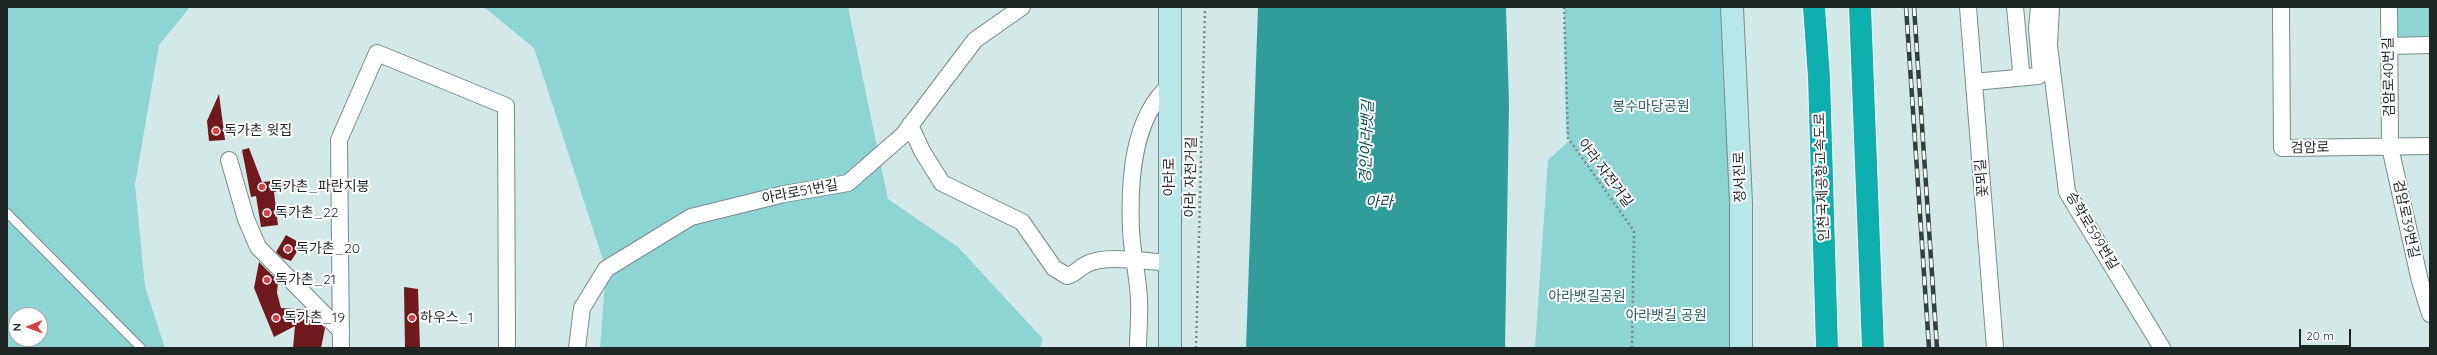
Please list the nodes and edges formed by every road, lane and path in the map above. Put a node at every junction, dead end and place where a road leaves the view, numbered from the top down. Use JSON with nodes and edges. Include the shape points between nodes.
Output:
{"nodes":[{"id":1,"x":1022,"y":7,"type":"edge"},
{"id":2,"x":1170,"y":7,"type":"edge"},
{"id":3,"x":1205,"y":7,"type":"edge"},
{"id":4,"x":1564,"y":7,"type":"edge"},
{"id":5,"x":1732,"y":7,"type":"edge"},
{"id":6,"x":1814,"y":7,"type":"edge"},
{"id":7,"x":1860,"y":7,"type":"edge"},
{"id":8,"x":1968,"y":7,"type":"edge"},
{"id":9,"x":2015,"y":7,"type":"edge"},
{"id":10,"x":2039,"y":7,"type":"edge"},
{"id":11,"x":2051,"y":7,"type":"edge"},
{"id":12,"x":2282,"y":7,"type":"edge"},
{"id":13,"x":2389,"y":7,"type":"edge"},
{"id":14,"x":2430,"y":45,"type":"edge"},
{"id":15,"x":2389,"y":46,"type":"junction"},
{"id":16,"x":2017,"y":78,"type":"junction"},
{"id":17,"x":1974,"y":82,"type":"junction"},
{"id":18,"x":1170,"y":85,"type":"junction"},
{"id":19,"x":910,"y":125,"type":"junction"},
{"id":20,"x":2430,"y":146,"type":"edge"},
{"id":21,"x":2390,"y":147,"type":"junction"},
{"id":22,"x":229,"y":160,"type":"dead end"},
{"id":23,"x":7,"y":214,"type":"edge"},
{"id":24,"x":1135,"y":261,"type":"junction"},
{"id":25,"x":1170,"y":264,"type":"junction"},
{"id":26,"x":2425,"y":280,"type":"edge"},
{"id":27,"x":2430,"y":314,"type":"edge"},
{"id":28,"x":340,"y":330,"type":"junction"},
{"id":29,"x":141,"y":348,"type":"edge"},
{"id":30,"x":341,"y":348,"type":"edge"},
{"id":31,"x":507,"y":348,"type":"edge"},
{"id":32,"x":577,"y":348,"type":"edge"},
{"id":33,"x":1138,"y":348,"type":"edge"},
{"id":34,"x":1170,"y":348,"type":"edge"},
{"id":35,"x":1196,"y":348,"type":"edge"},
{"id":36,"x":1632,"y":348,"type":"edge"},
{"id":37,"x":1741,"y":348,"type":"edge"},
{"id":38,"x":1827,"y":348,"type":"edge"},
{"id":39,"x":1873,"y":348,"type":"edge"},
{"id":40,"x":1995,"y":348,"type":"edge"},
{"id":41,"x":2162,"y":348,"type":"edge"}],
"edges":[{"from":1,"to":19,"type":"street","name":"아라로51번길","via":[[975,40]]},
{"from":2,"to":18,"type":"main road","name":"아라로"},
{"from":3,"to":35,"type":"path","name":"아라 자전거길"},
{"from":4,"to":36,"type":"path","name":"아라 자전거길","via":[[1568,138],[1634,231]]},
{"from":5,"to":37,"type":"main road","name":"정서진로","via":[[1742,203]]},
{"from":6,"to":38,"type":"highway","name":"인천국제공항고속도로"},
{"from":7,"to":39,"type":"highway"},
{"from":8,"to":17,"type":"street","name":"꽃뫼길"},
{"from":9,"to":16,"type":"street","via":[[2021,72]]},
{"from":10,"to":16,"type":"street","via":[[2037,28],[2042,70],[2038,76]]},
{"from":11,"to":41,"type":"street","name":"승학로599번길","via":[[2049,46],[2067,192]]},
{"from":12,"to":21,"type":"street","name":"검암로","via":[[2282,148]]},
{"from":13,"to":15,"type":"street","name":"검암로40번길"},
{"from":14,"to":15,"type":"street"},
{"from":15,"to":21,"type":"street","name":"검암로40번길"},
{"from":16,"to":17,"type":"street"},
{"from":17,"to":40,"type":"street","name":"꽃뫼길"},
{"from":18,"to":24,"type":"street","via":[[1158,95],[1137,144],[1132,181],[1131,230]]},
{"from":18,"to":25,"type":"main road","name":"아라로"},
{"from":19,"to":24,"type":"street","via":[[942,184],[1022,222],[1054,268],[1067,276],[1076,274],[1087,264],[1104,259]]},
{"from":19,"to":32,"type":"street","name":"아라로51번길","via":[[903,135],[848,183],[784,194],[691,218],[606,269],[582,308]]},
{"from":20,"to":21,"type":"street","name":"검암로"},
{"from":21,"to":26,"type":"street","name":"검암로39번길"},
{"from":22,"to":28,"type":"street","via":[[246,219],[258,247]]},
{"from":23,"to":29,"type":"lane"},
{"from":24,"to":25,"type":"street"},
{"from":24,"to":33,"type":"street","via":[[1139,299]]},
{"from":25,"to":34,"type":"main road","name":"아라로"},
{"from":26,"to":27,"type":"street","name":"검암로39번길"},
{"from":28,"to":30,"type":"street"},
{"from":28,"to":31,"type":"street","via":[[339,140],[377,53],[506,106]]}]}
